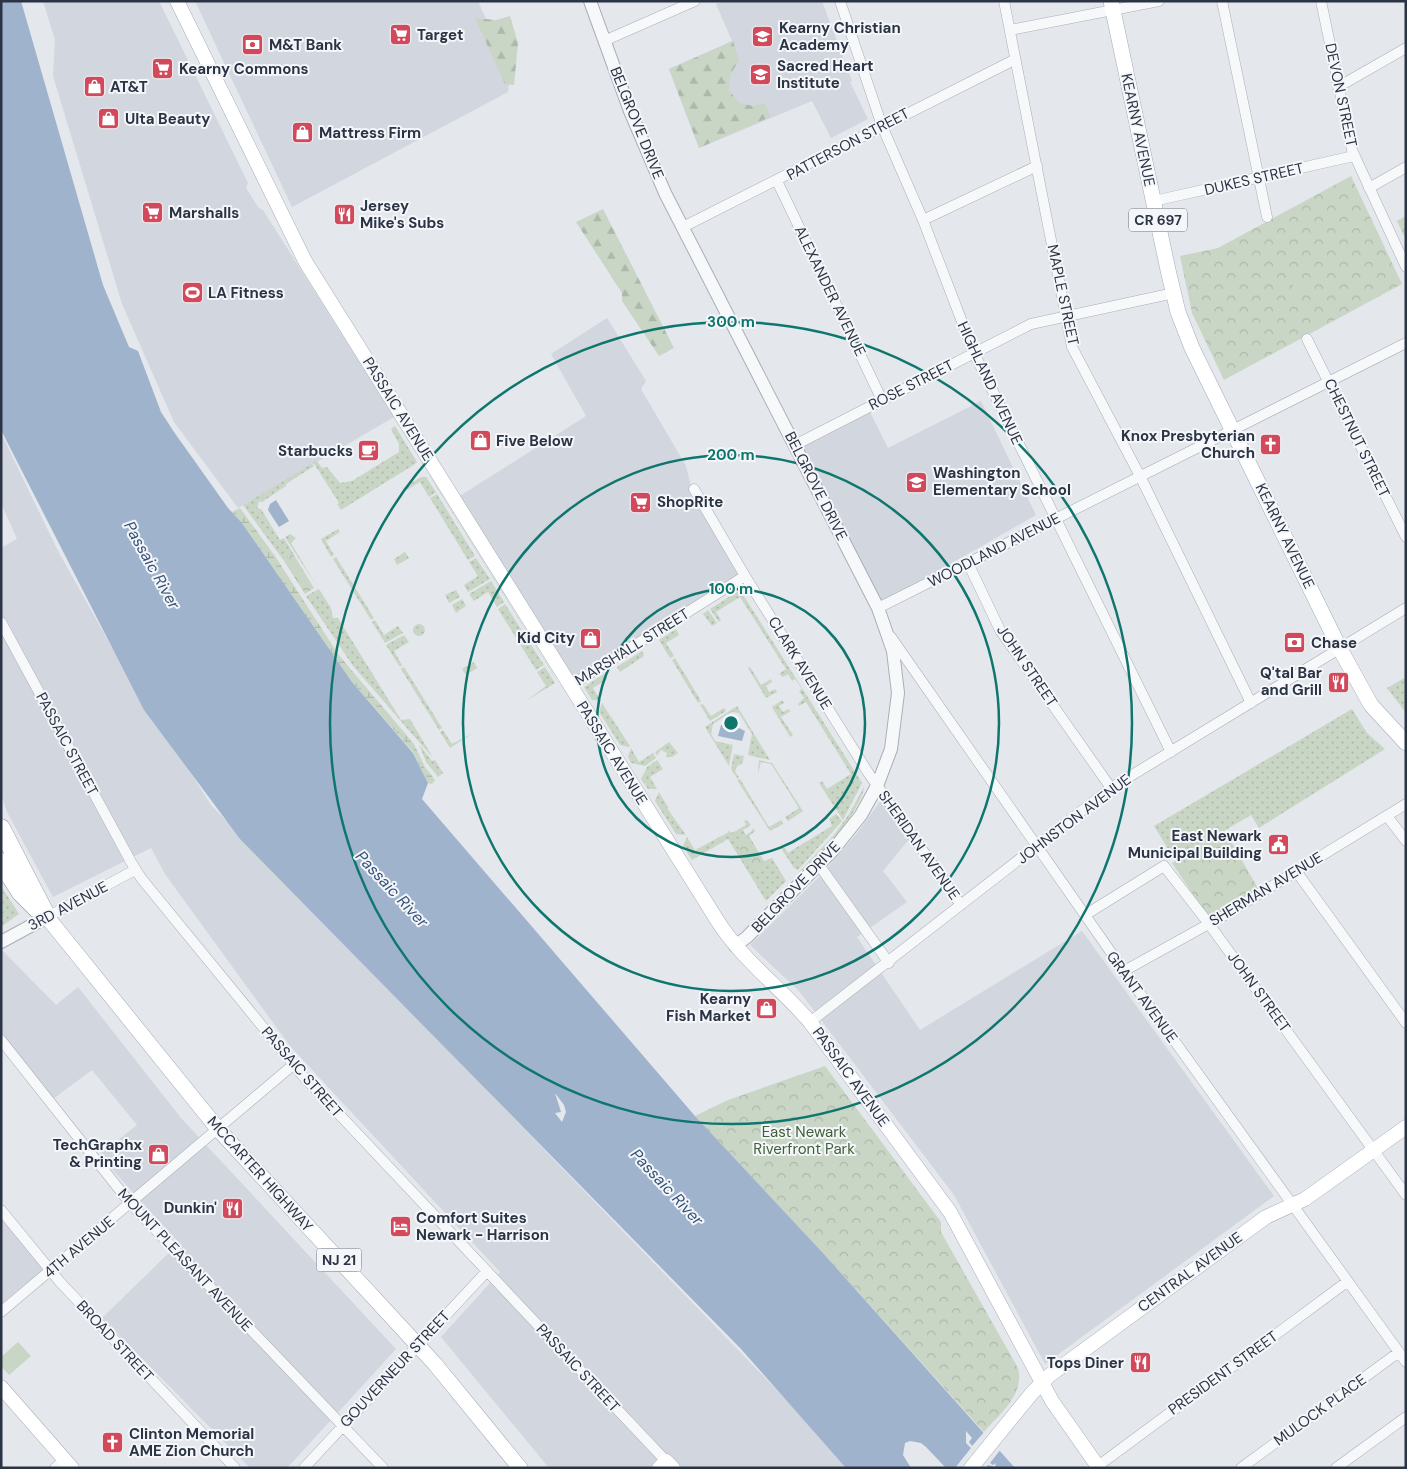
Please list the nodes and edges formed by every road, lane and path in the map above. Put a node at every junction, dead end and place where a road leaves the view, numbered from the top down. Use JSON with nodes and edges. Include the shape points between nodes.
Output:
{"nodes":[{"id":1,"x":177,"y":1,"type":"edge"},
{"id":2,"x":590,"y":1,"type":"edge"},
{"id":3,"x":695,"y":1,"type":"edge"},
{"id":4,"x":840,"y":1,"type":"edge"},
{"id":5,"x":1004,"y":1,"type":"edge"},
{"id":6,"x":1159,"y":1,"type":"edge"},
{"id":7,"x":1222,"y":1,"type":"edge"},
{"id":8,"x":1321,"y":1,"type":"edge"},
{"id":9,"x":1112,"y":6,"type":"edge"},
{"id":10,"x":1010,"y":30,"type":"junction"},
{"id":11,"x":604,"y":41,"type":"junction"},
{"id":12,"x":1406,"y":48,"type":"edge"},
{"id":13,"x":1014,"y":60,"type":"junction"},
{"id":14,"x":1338,"y":87,"type":"junction"},
{"id":15,"x":882,"y":126,"type":"junction"},
{"id":16,"x":1354,"y":156,"type":"junction"},
{"id":17,"x":1037,"y":166,"type":"junction"},
{"id":18,"x":1406,"y":167,"type":"edge"},
{"id":19,"x":1258,"y":178,"type":"junction"},
{"id":20,"x":777,"y":181,"type":"junction"},
{"id":21,"x":1370,"y":188,"type":"junction"},
{"id":22,"x":1154,"y":202,"type":"junction"},
{"id":23,"x":1267,"y":217,"type":"dead end"},
{"id":24,"x":923,"y":220,"type":"junction"},
{"id":25,"x":683,"y":227,"type":"junction"},
{"id":26,"x":1406,"y":267,"type":"edge"},
{"id":27,"x":1174,"y":293,"type":"junction"},
{"id":28,"x":1066,"y":316,"type":"junction"},
{"id":29,"x":1307,"y":339,"type":"dead end"},
{"id":30,"x":1406,"y":343,"type":"edge"},
{"id":31,"x":974,"y":353,"type":"junction"},
{"id":32,"x":1329,"y":382,"type":"junction"},
{"id":33,"x":882,"y":400,"type":"junction"},
{"id":34,"x":1232,"y":430,"type":"junction"},
{"id":35,"x":794,"y":445,"type":"junction"},
{"id":36,"x":1140,"y":476,"type":"junction"},
{"id":37,"x":694,"y":488,"type":"dead end"},
{"id":38,"x":1055,"y":519,"type":"junction"},
{"id":39,"x":1406,"y":537,"type":"edge"},
{"id":40,"x":968,"y":563,"type":"junction"},
{"id":41,"x":745,"y":576,"type":"junction"},
{"id":42,"x":878,"y":608,"type":"junction"},
{"id":43,"x":1406,"y":608,"type":"edge"},
{"id":44,"x":2,"y":627,"type":"edge"},
{"id":45,"x":885,"y":628,"type":"junction"},
{"id":46,"x":1340,"y":648,"type":"junction"},
{"id":47,"x":570,"y":686,"type":"junction"},
{"id":48,"x":1251,"y":703,"type":"junction"},
{"id":49,"x":1406,"y":743,"type":"edge"},
{"id":50,"x":1171,"y":752,"type":"junction"},
{"id":51,"x":877,"y":786,"type":"junction"},
{"id":52,"x":1111,"y":788,"type":"junction"},
{"id":53,"x":1406,"y":804,"type":"edge"},
{"id":54,"x":1387,"y":816,"type":"junction"},
{"id":55,"x":1,"y":828,"type":"edge"},
{"id":56,"x":1406,"y":841,"type":"edge"},
{"id":57,"x":1036,"y":846,"type":"junction"},
{"id":58,"x":1,"y":862,"type":"edge"},
{"id":59,"x":820,"y":865,"type":"junction"},
{"id":60,"x":135,"y":870,"type":"junction"},
{"id":61,"x":1296,"y":871,"type":"junction"},
{"id":62,"x":961,"y":905,"type":"junction"},
{"id":63,"x":1084,"y":915,"type":"junction"},
{"id":64,"x":48,"y":917,"type":"junction"},
{"id":65,"x":1209,"y":924,"type":"junction"},
{"id":66,"x":1,"y":942,"type":"edge"},
{"id":67,"x":735,"y":946,"type":"junction"},
{"id":68,"x":889,"y":963,"type":"junction"},
{"id":69,"x":1124,"y":971,"type":"junction"},
{"id":70,"x":810,"y":1022,"type":"junction"},
{"id":71,"x":1406,"y":1023,"type":"edge"},
{"id":72,"x":1,"y":1040,"type":"edge"},
{"id":73,"x":293,"y":1065,"type":"junction"},
{"id":74,"x":1406,"y":1127,"type":"edge"},
{"id":75,"x":218,"y":1129,"type":"junction"},
{"id":76,"x":1373,"y":1150,"type":"junction"},
{"id":77,"x":1406,"y":1195,"type":"edge"},
{"id":78,"x":130,"y":1203,"type":"junction"},
{"id":79,"x":1292,"y":1205,"type":"junction"},
{"id":80,"x":1,"y":1210,"type":"edge"},
{"id":81,"x":50,"y":1271,"type":"junction"},
{"id":82,"x":487,"y":1271,"type":"junction"},
{"id":83,"x":1348,"y":1281,"type":"junction"},
{"id":84,"x":1,"y":1312,"type":"edge"},
{"id":85,"x":418,"y":1345,"type":"junction"},
{"id":86,"x":1399,"y":1352,"type":"junction"},
{"id":87,"x":1406,"y":1362,"type":"edge"},
{"id":88,"x":1042,"y":1384,"type":"junction"},
{"id":89,"x":1,"y":1387,"type":"edge"},
{"id":90,"x":1406,"y":1417,"type":"edge"},
{"id":91,"x":341,"y":1427,"type":"junction"},
{"id":92,"x":64,"y":1465,"type":"edge"},
{"id":93,"x":666,"y":1465,"type":"edge"},
{"id":94,"x":1099,"y":1467,"type":"edge"},
{"id":95,"x":235,"y":1468,"type":"edge"},
{"id":96,"x":304,"y":1468,"type":"edge"},
{"id":97,"x":382,"y":1468,"type":"edge"},
{"id":98,"x":520,"y":1468,"type":"edge"},
{"id":99,"x":971,"y":1468,"type":"edge"},
{"id":100,"x":1241,"y":1468,"type":"edge"},
{"id":101,"x":1336,"y":1468,"type":"edge"}],
"edges":[{"from":1,"to":47,"type":"main road","name":"PASSAIC AVENUE","via":[[305,261]]},
{"from":2,"to":11,"type":"street","name":"BELGROVE DRIVE"},
{"from":3,"to":11,"type":"street"},
{"from":4,"to":15,"type":"street","name":"HIGHLAND AVENUE"},
{"from":5,"to":10,"type":"street","name":"MAPLE STREET"},
{"from":6,"to":9,"type":"street"},
{"from":7,"to":19,"type":"street"},
{"from":8,"to":14,"type":"street","name":"DEVON STREET"},
{"from":9,"to":10,"type":"street"},
{"from":9,"to":22,"type":"main road","name":"KEARNY AVENUE","number":"CR 697"},
{"from":10,"to":13,"type":"street","name":"MAPLE STREET"},
{"from":11,"to":25,"type":"street","name":"BELGROVE DRIVE","via":[[630,111]]},
{"from":12,"to":14,"type":"street"},
{"from":13,"to":15,"type":"street","name":"PATTERSON STREET"},
{"from":13,"to":17,"type":"street","name":"MAPLE STREET"},
{"from":14,"to":16,"type":"street","name":"DEVON STREET"},
{"from":15,"to":20,"type":"street","name":"PATTERSON STREET"},
{"from":15,"to":24,"type":"street","name":"HIGHLAND AVENUE"},
{"from":16,"to":19,"type":"street","name":"DUKES STREET"},
{"from":16,"to":21,"type":"street","name":"DEVON STREET"},
{"from":17,"to":24,"type":"street"},
{"from":17,"to":28,"type":"street","name":"MAPLE STREET"},
{"from":18,"to":21,"type":"street"},
{"from":19,"to":22,"type":"street","name":"DUKES STREET"},
{"from":19,"to":23,"type":"street"},
{"from":20,"to":25,"type":"street","name":"PATTERSON STREET"},
{"from":20,"to":33,"type":"street","name":"ALEXANDER AVENUE"},
{"from":21,"to":26,"type":"street","name":"DEVON STREET"},
{"from":22,"to":27,"type":"main road","name":"KEARNY AVENUE","number":"CR 697"},
{"from":24,"to":31,"type":"street","name":"HIGHLAND AVENUE"},
{"from":25,"to":35,"type":"street","name":"BELGROVE DRIVE"},
{"from":27,"to":28,"type":"street","name":"ROSE STREET"},
{"from":27,"to":34,"type":"main road","name":"KEARNY AVENUE","number":"CR 697","via":[[1192,348]]},
{"from":28,"to":31,"type":"street","name":"ROSE STREET","via":[[1031,324]]},
{"from":28,"to":36,"type":"street","name":"MAPLE STREET","via":[[1072,347]]},
{"from":29,"to":32,"type":"street","name":"CHESTNUT STREET"},
{"from":30,"to":32,"type":"street","name":"WOODLAND AVENUE"},
{"from":31,"to":33,"type":"street","name":"ROSE STREET"},
{"from":31,"to":38,"type":"street","name":"HIGHLAND AVENUE"},
{"from":32,"to":34,"type":"street","name":"WOODLAND AVENUE"},
{"from":32,"to":39,"type":"street","name":"CHESTNUT STREET"},
{"from":33,"to":35,"type":"street","name":"ROSE STREET"},
{"from":34,"to":36,"type":"street","name":"WOODLAND AVENUE"},
{"from":34,"to":46,"type":"main road","name":"KEARNY AVENUE","number":"CR 697"},
{"from":35,"to":42,"type":"street","name":"BELGROVE DRIVE"},
{"from":36,"to":38,"type":"street","name":"WOODLAND AVENUE"},
{"from":36,"to":48,"type":"street","name":"MAPLE STREET"},
{"from":37,"to":41,"type":"street","name":"CLARK AVENUE"},
{"from":38,"to":40,"type":"street","name":"WOODLAND AVENUE"},
{"from":38,"to":50,"type":"street","name":"HIGHLAND AVENUE"},
{"from":40,"to":42,"type":"street","name":"WOODLAND AVENUE"},
{"from":40,"to":52,"type":"street","name":"JOHN STREET","via":[[1000,630]]},
{"from":41,"to":47,"type":"street","name":"MARSHALL STREET"},
{"from":41,"to":51,"type":"street","name":"CLARK AVENUE"},
{"from":42,"to":45,"type":"street","name":"BELGROVE DRIVE"},
{"from":43,"to":46,"type":"street","name":"JOHNSTON AVENUE"},
{"from":44,"to":60,"type":"street","name":"PASSAIC STREET"},
{"from":45,"to":51,"type":"street","name":"BELGROVE DRIVE","via":[[893,651],[898,693],[891,749]]},
{"from":45,"to":57,"type":"street","name":"GRANT AVENUE"},
{"from":46,"to":48,"type":"street","name":"JOHNSTON AVENUE"},
{"from":46,"to":49,"type":"main road","name":"KEARNY AVENUE","number":"CR 697","via":[[1378,714]]},
{"from":47,"to":67,"type":"main road","name":"PASSAIC AVENUE"},
{"from":48,"to":50,"type":"street","name":"JOHNSTON AVENUE"},
{"from":50,"to":52,"type":"street","name":"JOHNSTON AVENUE"},
{"from":51,"to":59,"type":"street","name":"BELGROVE DRIVE","via":[[861,815]]},
{"from":51,"to":62,"type":"street","name":"SHERIDAN AVENUE"},
{"from":52,"to":57,"type":"street","name":"JOHNSTON AVENUE"},
{"from":53,"to":54,"type":"street","name":"SHERMAN AVENUE"},
{"from":54,"to":56,"type":"street"},
{"from":54,"to":61,"type":"street","name":"SHERMAN AVENUE"},
{"from":55,"to":64,"type":"highway","name":"MCCARTER HIGHWAY","number":"NJ 21"},
{"from":57,"to":62,"type":"street","name":"JOHNSTON AVENUE"},
{"from":57,"to":63,"type":"street","name":"GRANT AVENUE"},
{"from":58,"to":64,"type":"highway","name":"MCCARTER HIGHWAY","number":"NJ 21","via":[[21,893]]},
{"from":59,"to":67,"type":"street","name":"BELGROVE DRIVE"},
{"from":59,"to":68,"type":"street"},
{"from":60,"to":64,"type":"street","name":"3RD AVENUE"},
{"from":60,"to":73,"type":"street","name":"PASSAIC STREET"},
{"from":61,"to":65,"type":"street","name":"SHERMAN AVENUE"},
{"from":61,"to":71,"type":"street"},
{"from":62,"to":68,"type":"street","name":"JOHNSTON AVENUE"},
{"from":63,"to":65,"type":"street","name":"JOHN STREET","via":[[1164,866]]},
{"from":63,"to":69,"type":"street","name":"GRANT AVENUE"},
{"from":64,"to":66,"type":"street","name":"3RD AVENUE"},
{"from":64,"to":75,"type":"main road","name":"MCCARTER HIGHWAY","number":"NJ 21"},
{"from":65,"to":69,"type":"street","name":"SHERMAN AVENUE"},
{"from":65,"to":76,"type":"street","name":"JOHN STREET"},
{"from":67,"to":70,"type":"main road","name":"PASSAIC AVENUE","via":[[785,993]]},
{"from":68,"to":70,"type":"street","name":"JOHNSTON AVENUE"},
{"from":69,"to":79,"type":"street","name":"GRANT AVENUE"},
{"from":70,"to":88,"type":"main road","name":"PASSAIC AVENUE","via":[[950,1212]]},
{"from":72,"to":78,"type":"street","name":"MOUNT PLEASANT AVENUE"},
{"from":73,"to":75,"type":"street","name":"4TH AVENUE"},
{"from":73,"to":82,"type":"street","name":"PASSAIC STREET"},
{"from":74,"to":76,"type":"main road","name":"CENTRAL AVENUE"},
{"from":75,"to":78,"type":"street","name":"4TH AVENUE"},
{"from":75,"to":85,"type":"main road","name":"MCCARTER HIGHWAY","number":"NJ 21"},
{"from":76,"to":77,"type":"street","name":"JOHN STREET"},
{"from":76,"to":79,"type":"main road","name":"CENTRAL AVENUE"},
{"from":78,"to":81,"type":"street","name":"4TH AVENUE"},
{"from":78,"to":91,"type":"street","name":"MOUNT PLEASANT AVENUE"},
{"from":79,"to":83,"type":"street","name":"GRANT AVENUE"},
{"from":79,"to":88,"type":"main road","name":"CENTRAL AVENUE","via":[[1266,1217],[1200,1264],[1050,1374]]},
{"from":80,"to":81,"type":"street","name":"BROAD STREET"},
{"from":81,"to":84,"type":"street","name":"4TH AVENUE"},
{"from":81,"to":95,"type":"street","name":"BROAD STREET"},
{"from":82,"to":85,"type":"street","name":"GOUVERNEUR STREET"},
{"from":82,"to":93,"type":"street","name":"PASSAIC STREET"},
{"from":83,"to":86,"type":"street","name":"GRANT AVENUE"},
{"from":83,"to":94,"type":"street","name":"PRESIDENT STREET"},
{"from":85,"to":91,"type":"street","name":"GOUVERNEUR STREET"},
{"from":85,"to":98,"type":"main road","name":"MCCARTER HIGHWAY","number":"NJ 21"},
{"from":86,"to":87,"type":"street","name":"GRANT AVENUE"},
{"from":86,"to":100,"type":"street","name":"MULOCK PLACE"},
{"from":88,"to":94,"type":"main road","name":"PASSAIC AVENUE"},
{"from":88,"to":99,"type":"main road","name":"CENTRAL AVENUE"},
{"from":89,"to":92,"type":"main road"},
{"from":90,"to":101,"type":"street"},
{"from":91,"to":96,"type":"street","name":"GOUVERNEUR STREET"},
{"from":91,"to":97,"type":"street","name":"MOUNT PLEASANT AVENUE"}]}
